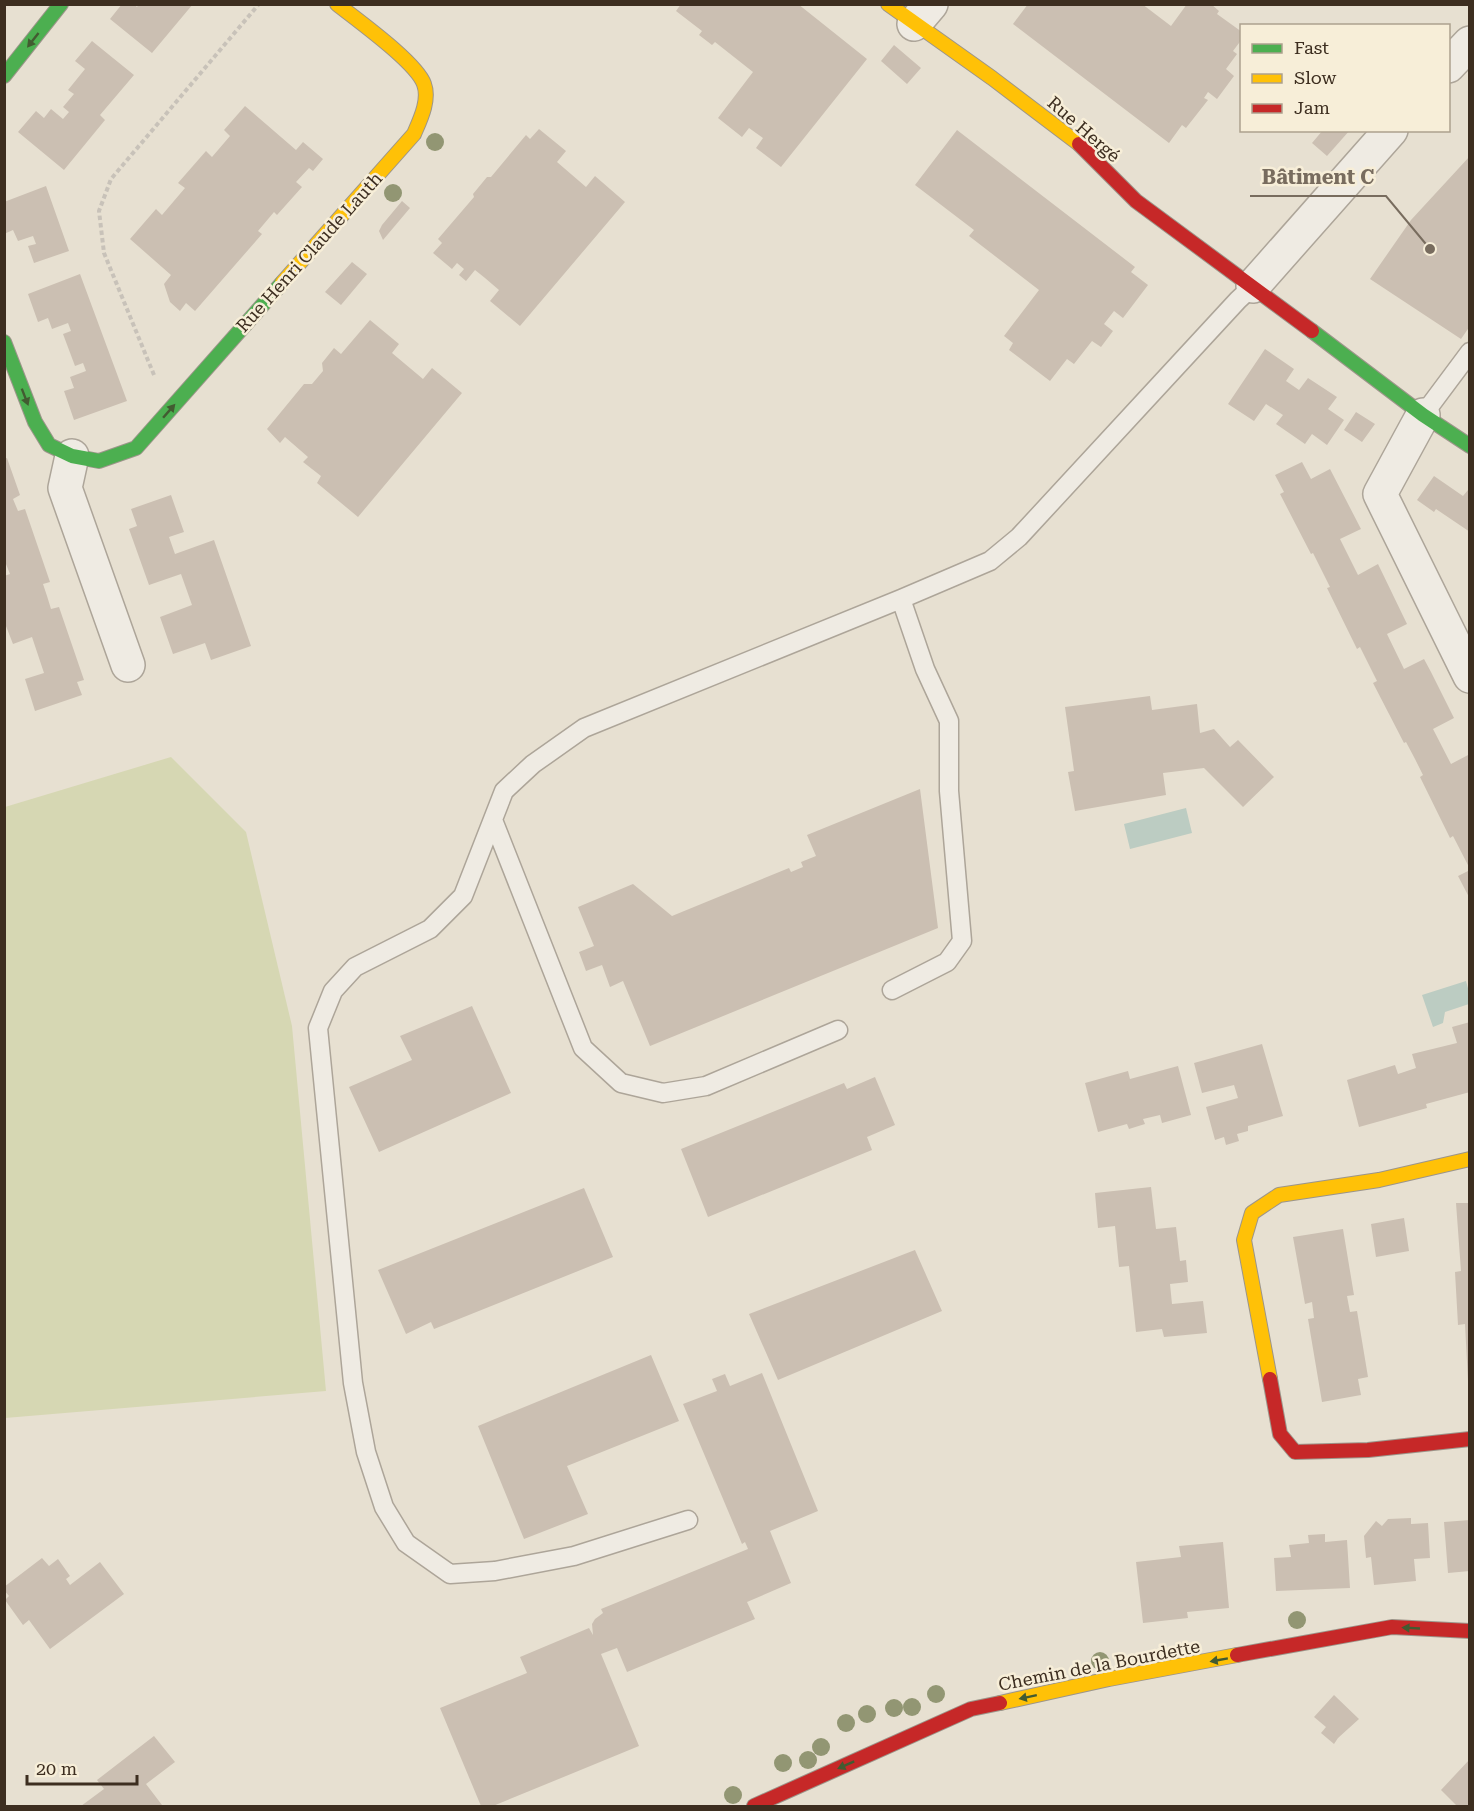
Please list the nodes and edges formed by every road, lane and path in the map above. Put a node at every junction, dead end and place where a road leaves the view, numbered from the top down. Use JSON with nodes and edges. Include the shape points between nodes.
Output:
{"nodes":[{"id":1,"x":62,"y":4,"type":"edge"},
{"id":2,"x":259,"y":4,"type":"edge"},
{"id":3,"x":337,"y":4,"type":"edge"},
{"id":4,"x":888,"y":4,"type":"edge"},
{"id":5,"x":922,"y":14,"type":"edge"},
{"id":6,"x":1470,"y":43,"type":"edge"},
{"id":7,"x":1450,"y":65,"type":"edge"},
{"id":8,"x":4,"y":76,"type":"edge"},
{"id":9,"x":1389,"y":132,"type":"edge"},
{"id":10,"x":1253,"y":286,"type":"junction"},
{"id":11,"x":4,"y":342,"type":"edge"},
{"id":12,"x":1470,"y":352,"type":"edge"},
{"id":13,"x":174,"y":405,"type":"junction"},
{"id":14,"x":1423,"y":415,"type":"junction"},
{"id":15,"x":1470,"y":446,"type":"edge"},
{"id":16,"x":72,"y":456,"type":"junction"},
{"id":17,"x":901,"y":599,"type":"junction"},
{"id":18,"x":128,"y":665,"type":"dead end"},
{"id":19,"x":1470,"y":676,"type":"edge"},
{"id":20,"x":493,"y":820,"type":"junction"},
{"id":21,"x":892,"y":990,"type":"dead end"},
{"id":22,"x":838,"y":1030,"type":"dead end"},
{"id":23,"x":1470,"y":1159,"type":"edge"},
{"id":24,"x":1470,"y":1439,"type":"edge"},
{"id":25,"x":688,"y":1520,"type":"dead end"},
{"id":26,"x":1470,"y":1631,"type":"edge"},
{"id":27,"x":754,"y":1806,"type":"edge"}],
"edges":[{"from":1,"to":8,"type":"street","one_way":true},
{"from":2,"to":13,"type":"path","via":[[111,179],[99,211],[104,253],[158,385]]},
{"from":3,"to":13,"type":"street","name":"Rue Henri Claude Lauth","via":[[410,65],[424,84],[424,112],[414,134]]},
{"from":4,"to":5,"type":"street","name":"Rue Hergé"},
{"from":5,"to":10,"type":"street","name":"Rue Hergé","via":[[992,78],[1076,141],[1136,201]]},
{"from":6,"to":7,"type":"street"},
{"from":9,"to":10,"type":"street"},
{"from":10,"to":14,"type":"street","name":"Rue Hergé"},
{"from":10,"to":17,"type":"lane","via":[[1019,537],[990,561]]},
{"from":11,"to":16,"type":"street","name":"Rue Henri Claude Lauth","one_way":true,"via":[[35,422],[49,445]]},
{"from":12,"to":14,"type":"lane"},
{"from":16,"to":13,"type":"street","name":"Rue Henri Claude Lauth","one_way":true,"via":[[99,461],[136,448]]},
{"from":14,"to":15,"type":"street","name":"Rue Hergé"},
{"from":14,"to":19,"type":"street","via":[[1380,494]]},
{"from":16,"to":18,"type":"street","via":[[65,488]]},
{"from":17,"to":20,"type":"lane","via":[[584,729],[533,764],[504,792]]},
{"from":17,"to":21,"type":"lane","via":[[925,669],[949,721],[949,791],[962,941],[948,962]]},
{"from":20,"to":22,"type":"lane","via":[[583,1048],[621,1083],[663,1093],[706,1086]]},
{"from":20,"to":25,"type":"lane","via":[[463,896],[430,929],[355,967],[333,991],[318,1028],[353,1383],[366,1452],[384,1507],[406,1543],[450,1574],[495,1571],[574,1556]]},
{"from":23,"to":24,"type":"street","via":[[1380,1180],[1279,1195],[1252,1213],[1244,1240],[1280,1434],[1295,1452],[1368,1450]]},
{"from":26,"to":27,"type":"street","name":"Chemin de la Bourdette","one_way":true,"via":[[1392,1627],[971,1709]]}]}
